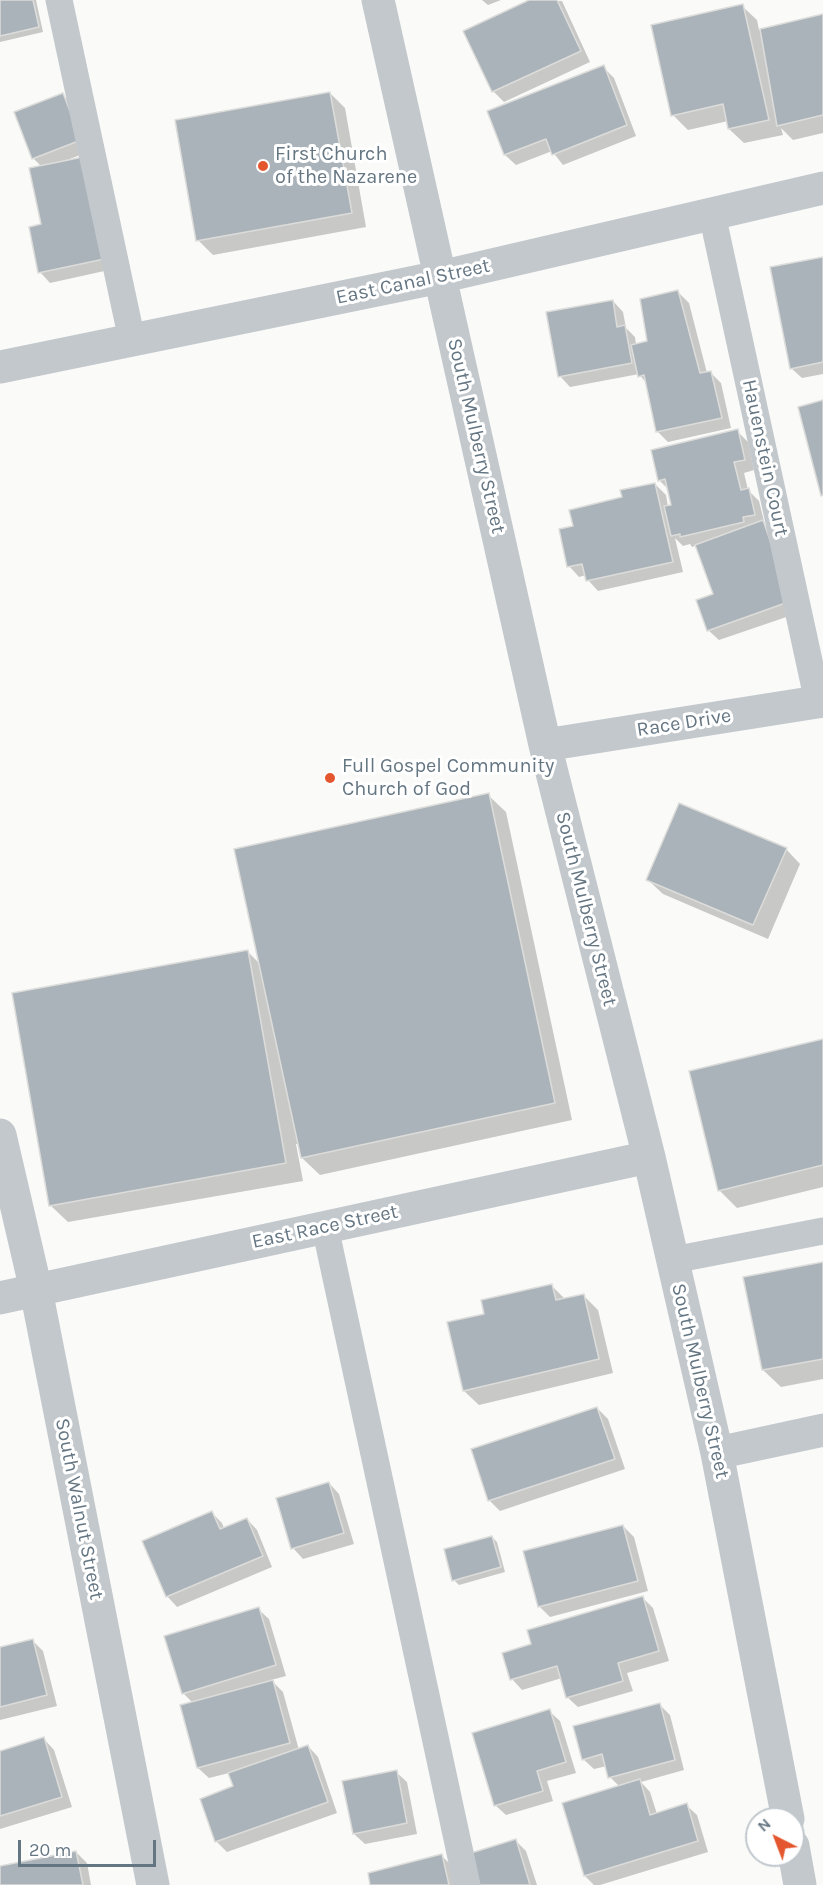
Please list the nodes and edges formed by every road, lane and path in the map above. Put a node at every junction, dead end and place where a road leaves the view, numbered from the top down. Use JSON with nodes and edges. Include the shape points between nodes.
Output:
{"nodes":[{"id":1,"x":59,"y":0,"type":"edge"},
{"id":2,"x":378,"y":0,"type":"edge"},
{"id":3,"x":823,"y":188,"type":"edge"},
{"id":4,"x":712,"y":214,"type":"junction"},
{"id":5,"x":441,"y":278,"type":"junction"},
{"id":6,"x":132,"y":340,"type":"junction"},
{"id":7,"x":0,"y":367,"type":"edge"},
{"id":8,"x":820,"y":702,"type":"edge"},
{"id":9,"x":545,"y":745,"type":"junction"},
{"id":10,"x":0,"y":1135,"type":"edge"},
{"id":11,"x":649,"y":1157,"type":"junction"},
{"id":12,"x":325,"y":1227,"type":"junction"},
{"id":13,"x":823,"y":1231,"type":"edge"},
{"id":14,"x":673,"y":1260,"type":"junction"},
{"id":15,"x":36,"y":1290,"type":"junction"},
{"id":16,"x":0,"y":1298,"type":"edge"},
{"id":17,"x":823,"y":1430,"type":"edge"},
{"id":18,"x":717,"y":1454,"type":"junction"},
{"id":19,"x":786,"y":1807,"type":"edge"},
{"id":20,"x":797,"y":1867,"type":"edge"},
{"id":21,"x":153,"y":1885,"type":"edge"},
{"id":22,"x":467,"y":1885,"type":"edge"},
{"id":23,"x":800,"y":1885,"type":"edge"}],
"edges":[{"from":1,"to":6,"type":"lane"},
{"from":2,"to":5,"type":"street","name":"South Mulberry Street"},
{"from":3,"to":4,"type":"street","name":"East Canal Street"},
{"from":4,"to":5,"type":"street","name":"East Canal Street"},
{"from":4,"to":8,"type":"lane","name":"Hauenstein Court"},
{"from":5,"to":6,"type":"street","name":"East Canal Street"},
{"from":5,"to":9,"type":"street","name":"South Mulberry Street"},
{"from":6,"to":7,"type":"street","name":"East Canal Street"},
{"from":8,"to":9,"type":"street","name":"Race Drive"},
{"from":9,"to":11,"type":"street","name":"South Mulberry Street"},
{"from":10,"to":15,"type":"street","name":"South Walnut Street"},
{"from":11,"to":12,"type":"street","name":"East Race Street"},
{"from":11,"to":14,"type":"street","name":"South Mulberry Street"},
{"from":12,"to":15,"type":"street","name":"East Race Street"},
{"from":12,"to":22,"type":"lane"},
{"from":13,"to":14,"type":"lane"},
{"from":14,"to":18,"type":"street","name":"South Mulberry Street"},
{"from":15,"to":16,"type":"street","name":"East Race Street"},
{"from":15,"to":21,"type":"street","name":"South Walnut Street"},
{"from":17,"to":18,"type":"street"},
{"from":18,"to":19,"type":"street","name":"South Mulberry Street"},
{"from":20,"to":23,"type":"street"}]}
